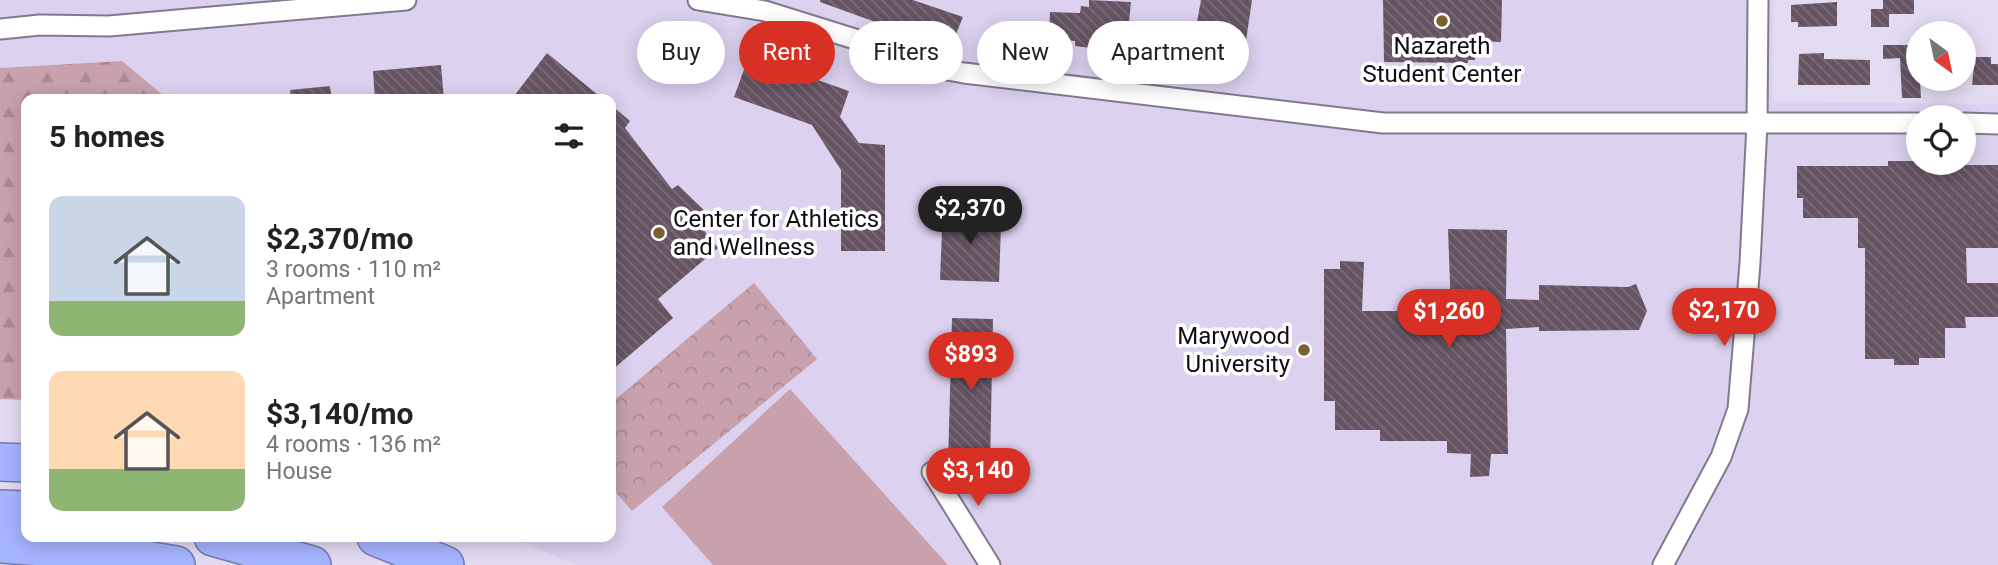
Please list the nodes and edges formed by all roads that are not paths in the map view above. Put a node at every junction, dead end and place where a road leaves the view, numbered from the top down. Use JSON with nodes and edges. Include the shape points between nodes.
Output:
{"nodes":[{"id":1,"x":406,"y":0,"type":"edge"},
{"id":2,"x":698,"y":0,"type":"edge"},
{"id":3,"x":1758,"y":0,"type":"edge"},
{"id":4,"x":0,"y":29,"type":"edge"},
{"id":5,"x":1906,"y":123,"type":"edge"},
{"id":6,"x":1976,"y":123,"type":"edge"},
{"id":7,"x":1757,"y":124,"type":"junction"},
{"id":8,"x":1998,"y":124,"type":"edge"},
{"id":9,"x":0,"y":461,"type":"edge"},
{"id":10,"x":21,"y":463,"type":"edge"},
{"id":11,"x":932,"y":472,"type":"dead end"},
{"id":12,"x":0,"y":509,"type":"edge"},
{"id":13,"x":21,"y":510,"type":"edge"},
{"id":14,"x":231,"y":542,"type":"edge"},
{"id":15,"x":388,"y":542,"type":"edge"},
{"id":16,"x":0,"y":544,"type":"edge"},
{"id":17,"x":176,"y":565,"type":"edge"},
{"id":18,"x":312,"y":565,"type":"edge"},
{"id":19,"x":445,"y":565,"type":"edge"},
{"id":20,"x":990,"y":565,"type":"edge"},
{"id":21,"x":1663,"y":565,"type":"edge"}],
"edges":[{"from":1,"to":4,"type":"street","via":[[108,26],[40,24]]},
{"from":2,"to":7,"type":"street","via":[[765,11],[964,73],[1370,122]]},
{"from":3,"to":7,"type":"street"},
{"from":5,"to":7,"type":"street"},
{"from":6,"to":8,"type":"street"},
{"from":7,"to":21,"type":"street","via":[[1738,409],[1721,457]]},
{"from":9,"to":10,"type":"highway"},
{"from":11,"to":20,"type":"street"},
{"from":12,"to":13,"type":"highway"},
{"from":14,"to":18,"type":"highway"},
{"from":15,"to":19,"type":"highway"},
{"from":16,"to":17,"type":"highway","via":[[85,550]]}]}
